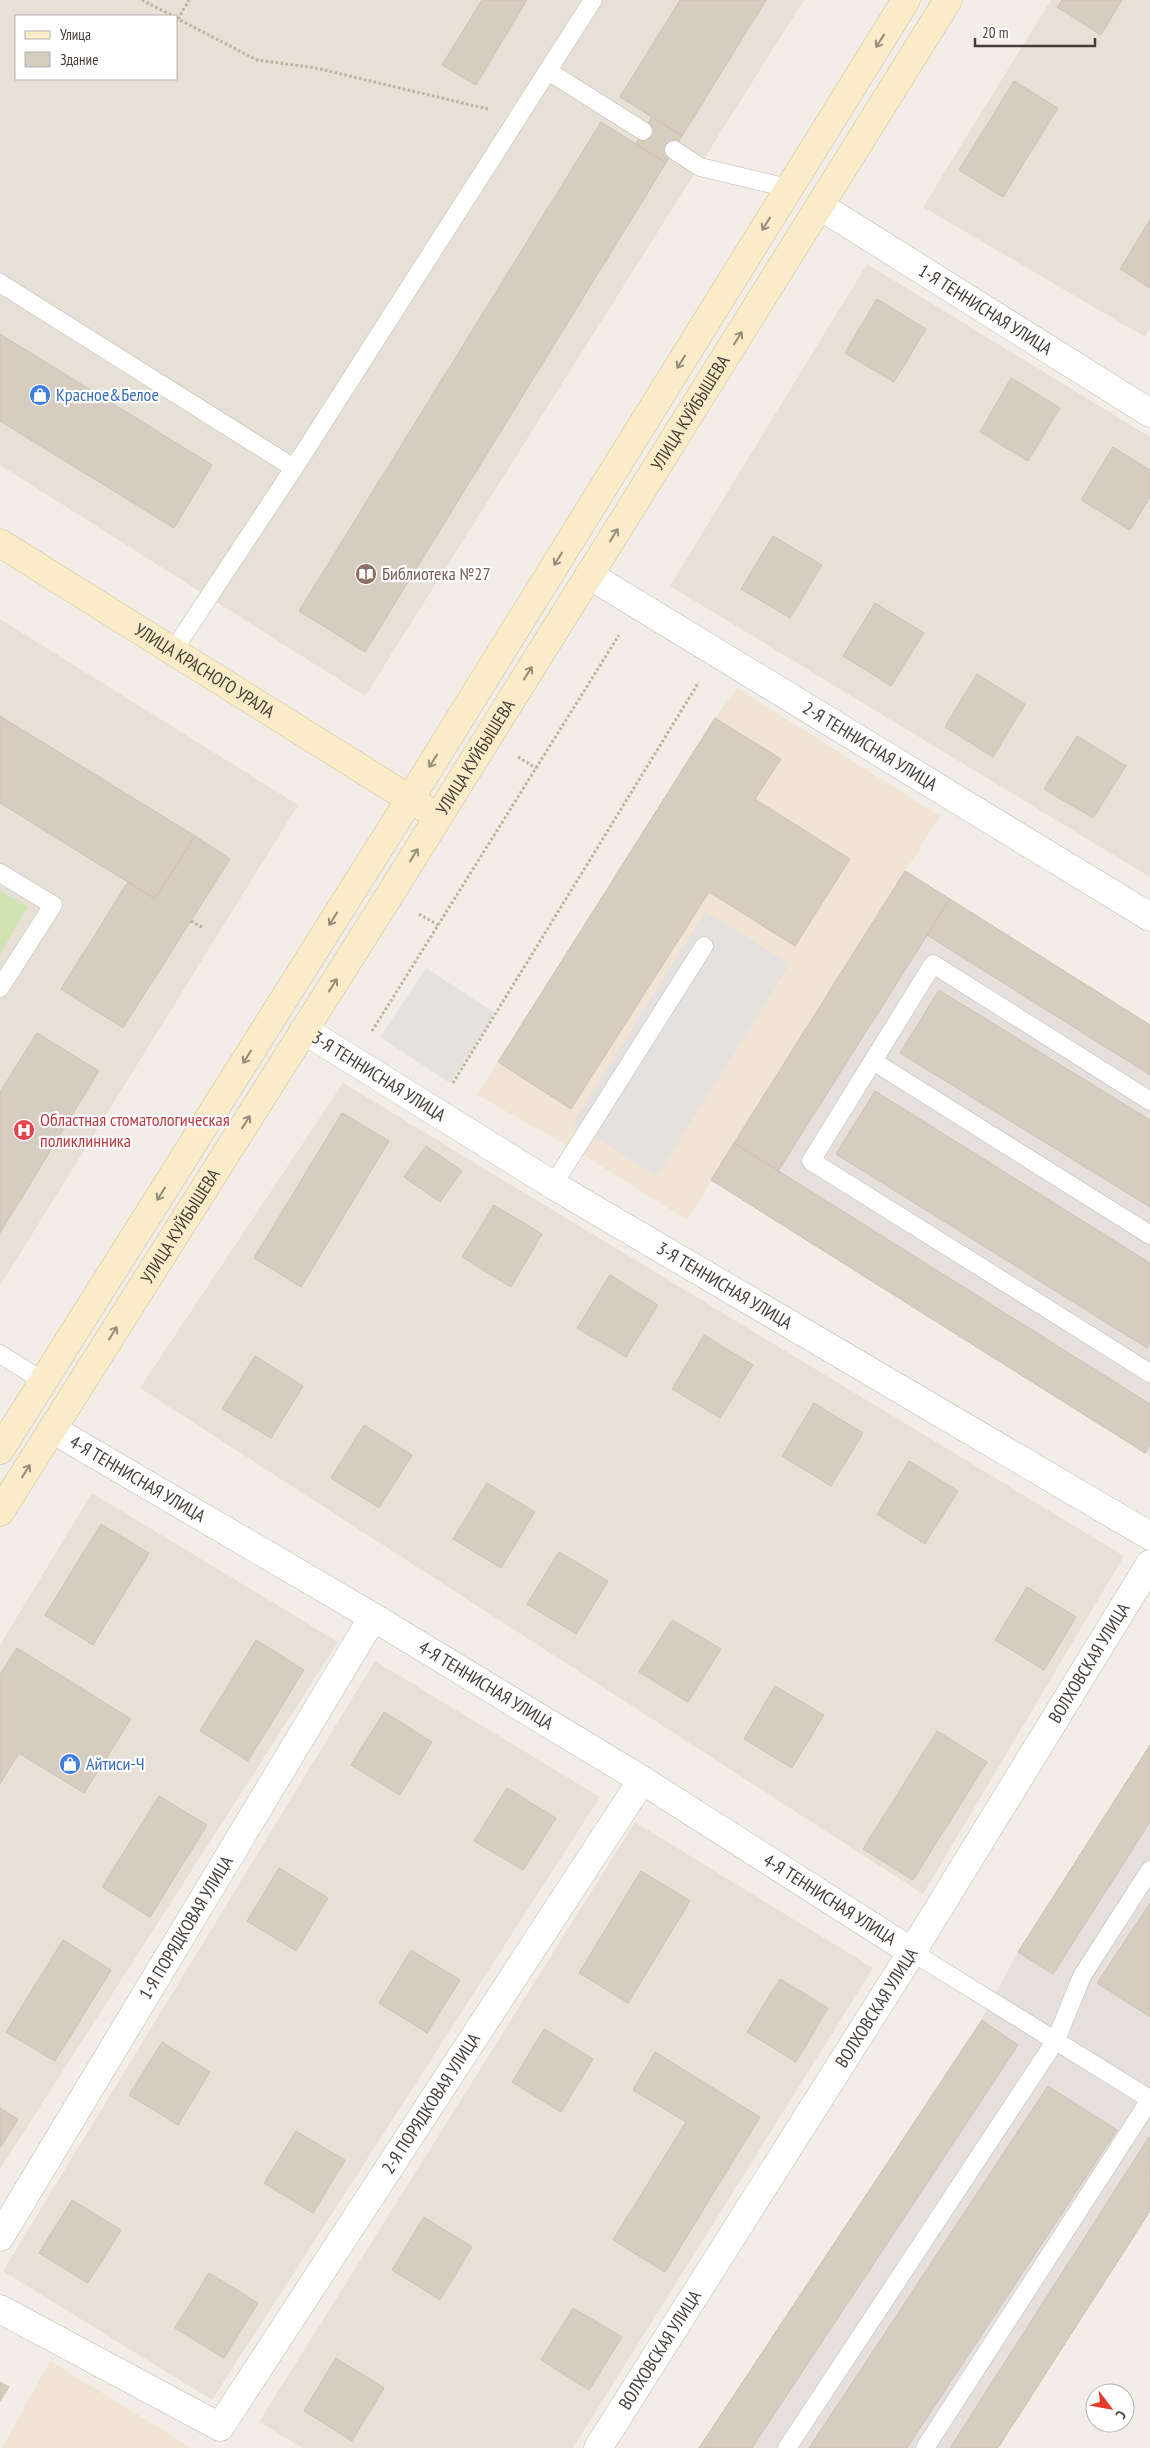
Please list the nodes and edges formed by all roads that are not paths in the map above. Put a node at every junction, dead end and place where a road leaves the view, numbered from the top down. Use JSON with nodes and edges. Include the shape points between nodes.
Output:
{"nodes":[{"id":1,"x":593,"y":0,"type":"edge"},
{"id":2,"x":906,"y":0,"type":"edge"},
{"id":3,"x":948,"y":0,"type":"edge"},
{"id":4,"x":548,"y":71,"type":"junction"},
{"id":5,"x":643,"y":131,"type":"dead end"},
{"id":6,"x":674,"y":150,"type":"dead end"},
{"id":7,"x":788,"y":188,"type":"junction"},
{"id":8,"x":820,"y":206,"type":"junction"},
{"id":9,"x":0,"y":283,"type":"edge"},
{"id":10,"x":1148,"y":406,"type":"edge"},
{"id":11,"x":294,"y":468,"type":"junction"},
{"id":12,"x":0,"y":543,"type":"edge"},
{"id":13,"x":589,"y":575,"type":"junction"},
{"id":14,"x":173,"y":652,"type":"junction"},
{"id":15,"x":410,"y":799,"type":"junction"},
{"id":16,"x":438,"y":818,"type":"junction"},
{"id":17,"x":0,"y":873,"type":"edge"},
{"id":18,"x":1150,"y":917,"type":"edge"},
{"id":19,"x":704,"y":946,"type":"dead end"},
{"id":20,"x":0,"y":988,"type":"edge"},
{"id":21,"x":304,"y":1030,"type":"junction"},
{"id":22,"x":873,"y":1062,"type":"junction"},
{"id":23,"x":1150,"y":1101,"type":"edge"},
{"id":24,"x":553,"y":1185,"type":"junction"},
{"id":25,"x":1150,"y":1235,"type":"edge"},
{"id":26,"x":0,"y":1354,"type":"edge"},
{"id":27,"x":1150,"y":1373,"type":"edge"},
{"id":28,"x":43,"y":1381,"type":"junction"},
{"id":29,"x":23,"y":1413,"type":"junction"},
{"id":30,"x":52,"y":1429,"type":"junction"},
{"id":31,"x":0,"y":1450,"type":"edge"},
{"id":32,"x":0,"y":1512,"type":"edge"},
{"id":33,"x":1150,"y":1536,"type":"edge"},
{"id":34,"x":1150,"y":1564,"type":"edge"},
{"id":35,"x":373,"y":1617,"type":"junction"},
{"id":36,"x":642,"y":1780,"type":"junction"},
{"id":37,"x":1150,"y":1870,"type":"edge"},
{"id":38,"x":912,"y":1952,"type":"junction"},
{"id":39,"x":1056,"y":2040,"type":"junction"},
{"id":40,"x":1150,"y":2099,"type":"edge"},
{"id":41,"x":0,"y":2237,"type":"edge"},
{"id":42,"x":0,"y":2309,"type":"edge"},
{"id":43,"x":598,"y":2448,"type":"edge"},
{"id":44,"x":787,"y":2448,"type":"edge"},
{"id":45,"x":925,"y":2448,"type":"edge"}],
"edges":[{"from":1,"to":4,"type":"lane"},
{"from":2,"to":7,"type":"main road","name":"УЛИЦА КУЙБЫШЕВА","one_way":true},
{"from":3,"to":8,"type":"main road","name":"УЛИЦА КУЙБЫШЕВА"},
{"from":4,"to":5,"type":"lane"},
{"from":4,"to":11,"type":"lane"},
{"from":6,"to":7,"type":"lane","via":[[700,166]]},
{"from":7,"to":8,"type":"main road"},
{"from":7,"to":15,"type":"main road","name":"УЛИЦА КУЙБЫШЕВА","one_way":true},
{"from":8,"to":10,"type":"street","name":"1-Я ТЕННИСНАЯ УЛИЦА"},
{"from":13,"to":8,"type":"main road","name":"УЛИЦА КУЙБЫШЕВА","one_way":true},
{"from":9,"to":11,"type":"lane"},
{"from":11,"to":14,"type":"lane"},
{"from":12,"to":14,"type":"main road","name":"УЛИЦА КРАСНОГО УРАЛА"},
{"from":16,"to":13,"type":"main road","name":"УЛИЦА КУЙБЫШЕВА","one_way":true},
{"from":13,"to":18,"type":"street","name":"2-Я ТЕННИСНАЯ УЛИЦА"},
{"from":14,"to":15,"type":"main road","name":"УЛИЦА КРАСНОГО УРАЛА"},
{"from":15,"to":16,"type":"main road","name":"УЛИЦА КРАСНОГО УРАЛА"},
{"from":15,"to":28,"type":"main road","name":"УЛИЦА КУЙБЫШЕВА","one_way":true},
{"from":21,"to":16,"type":"main road","name":"УЛИЦА КУЙБЫШЕВА","one_way":true},
{"from":17,"to":20,"type":"lane","via":[[52,905]]},
{"from":19,"to":24,"type":"lane"},
{"from":21,"to":24,"type":"street","name":"3-Я ТЕННИСНАЯ УЛИЦА"},
{"from":30,"to":21,"type":"main road","name":"УЛИЦА КУЙБЫШЕВА","one_way":true},
{"from":22,"to":23,"type":"lane","via":[[933,964]]},
{"from":22,"to":25,"type":"lane"},
{"from":22,"to":27,"type":"lane","via":[[811,1161]]},
{"from":24,"to":33,"type":"street","name":"3-Я ТЕННИСНАЯ УЛИЦА"},
{"from":26,"to":28,"type":"lane"},
{"from":28,"to":29,"type":"main road","name":"УЛИЦА КУЙБЫШЕВА"},
{"from":29,"to":30,"type":"main road"},
{"from":29,"to":31,"type":"main road","name":"УЛИЦА КУЙБЫШЕВА"},
{"from":32,"to":30,"type":"main road","name":"УЛИЦА КУЙБЫШЕВА","one_way":true},
{"from":30,"to":35,"type":"street","name":"4-Я ТЕННИСНАЯ УЛИЦА"},
{"from":34,"to":38,"type":"street","name":"ВОЛХОВСКАЯ УЛИЦА"},
{"from":35,"to":36,"type":"street","name":"4-Я ТЕННИСНАЯ УЛИЦА"},
{"from":35,"to":41,"type":"street","name":"1-Я ПОРЯДКОВАЯ УЛИЦА"},
{"from":36,"to":38,"type":"street","name":"4-Я ТЕННИСНАЯ УЛИЦА"},
{"from":36,"to":42,"type":"street","name":"2-Я ПОРЯДКОВАЯ УЛИЦА","via":[[220,2427]]},
{"from":37,"to":39,"type":"lane","via":[[1082,1976]]},
{"from":38,"to":39,"type":"lane"},
{"from":38,"to":43,"type":"street","name":"ВОЛХОВСКАЯ УЛИЦА"},
{"from":39,"to":40,"type":"lane"},
{"from":39,"to":44,"type":"lane"},
{"from":40,"to":45,"type":"lane"}]}
